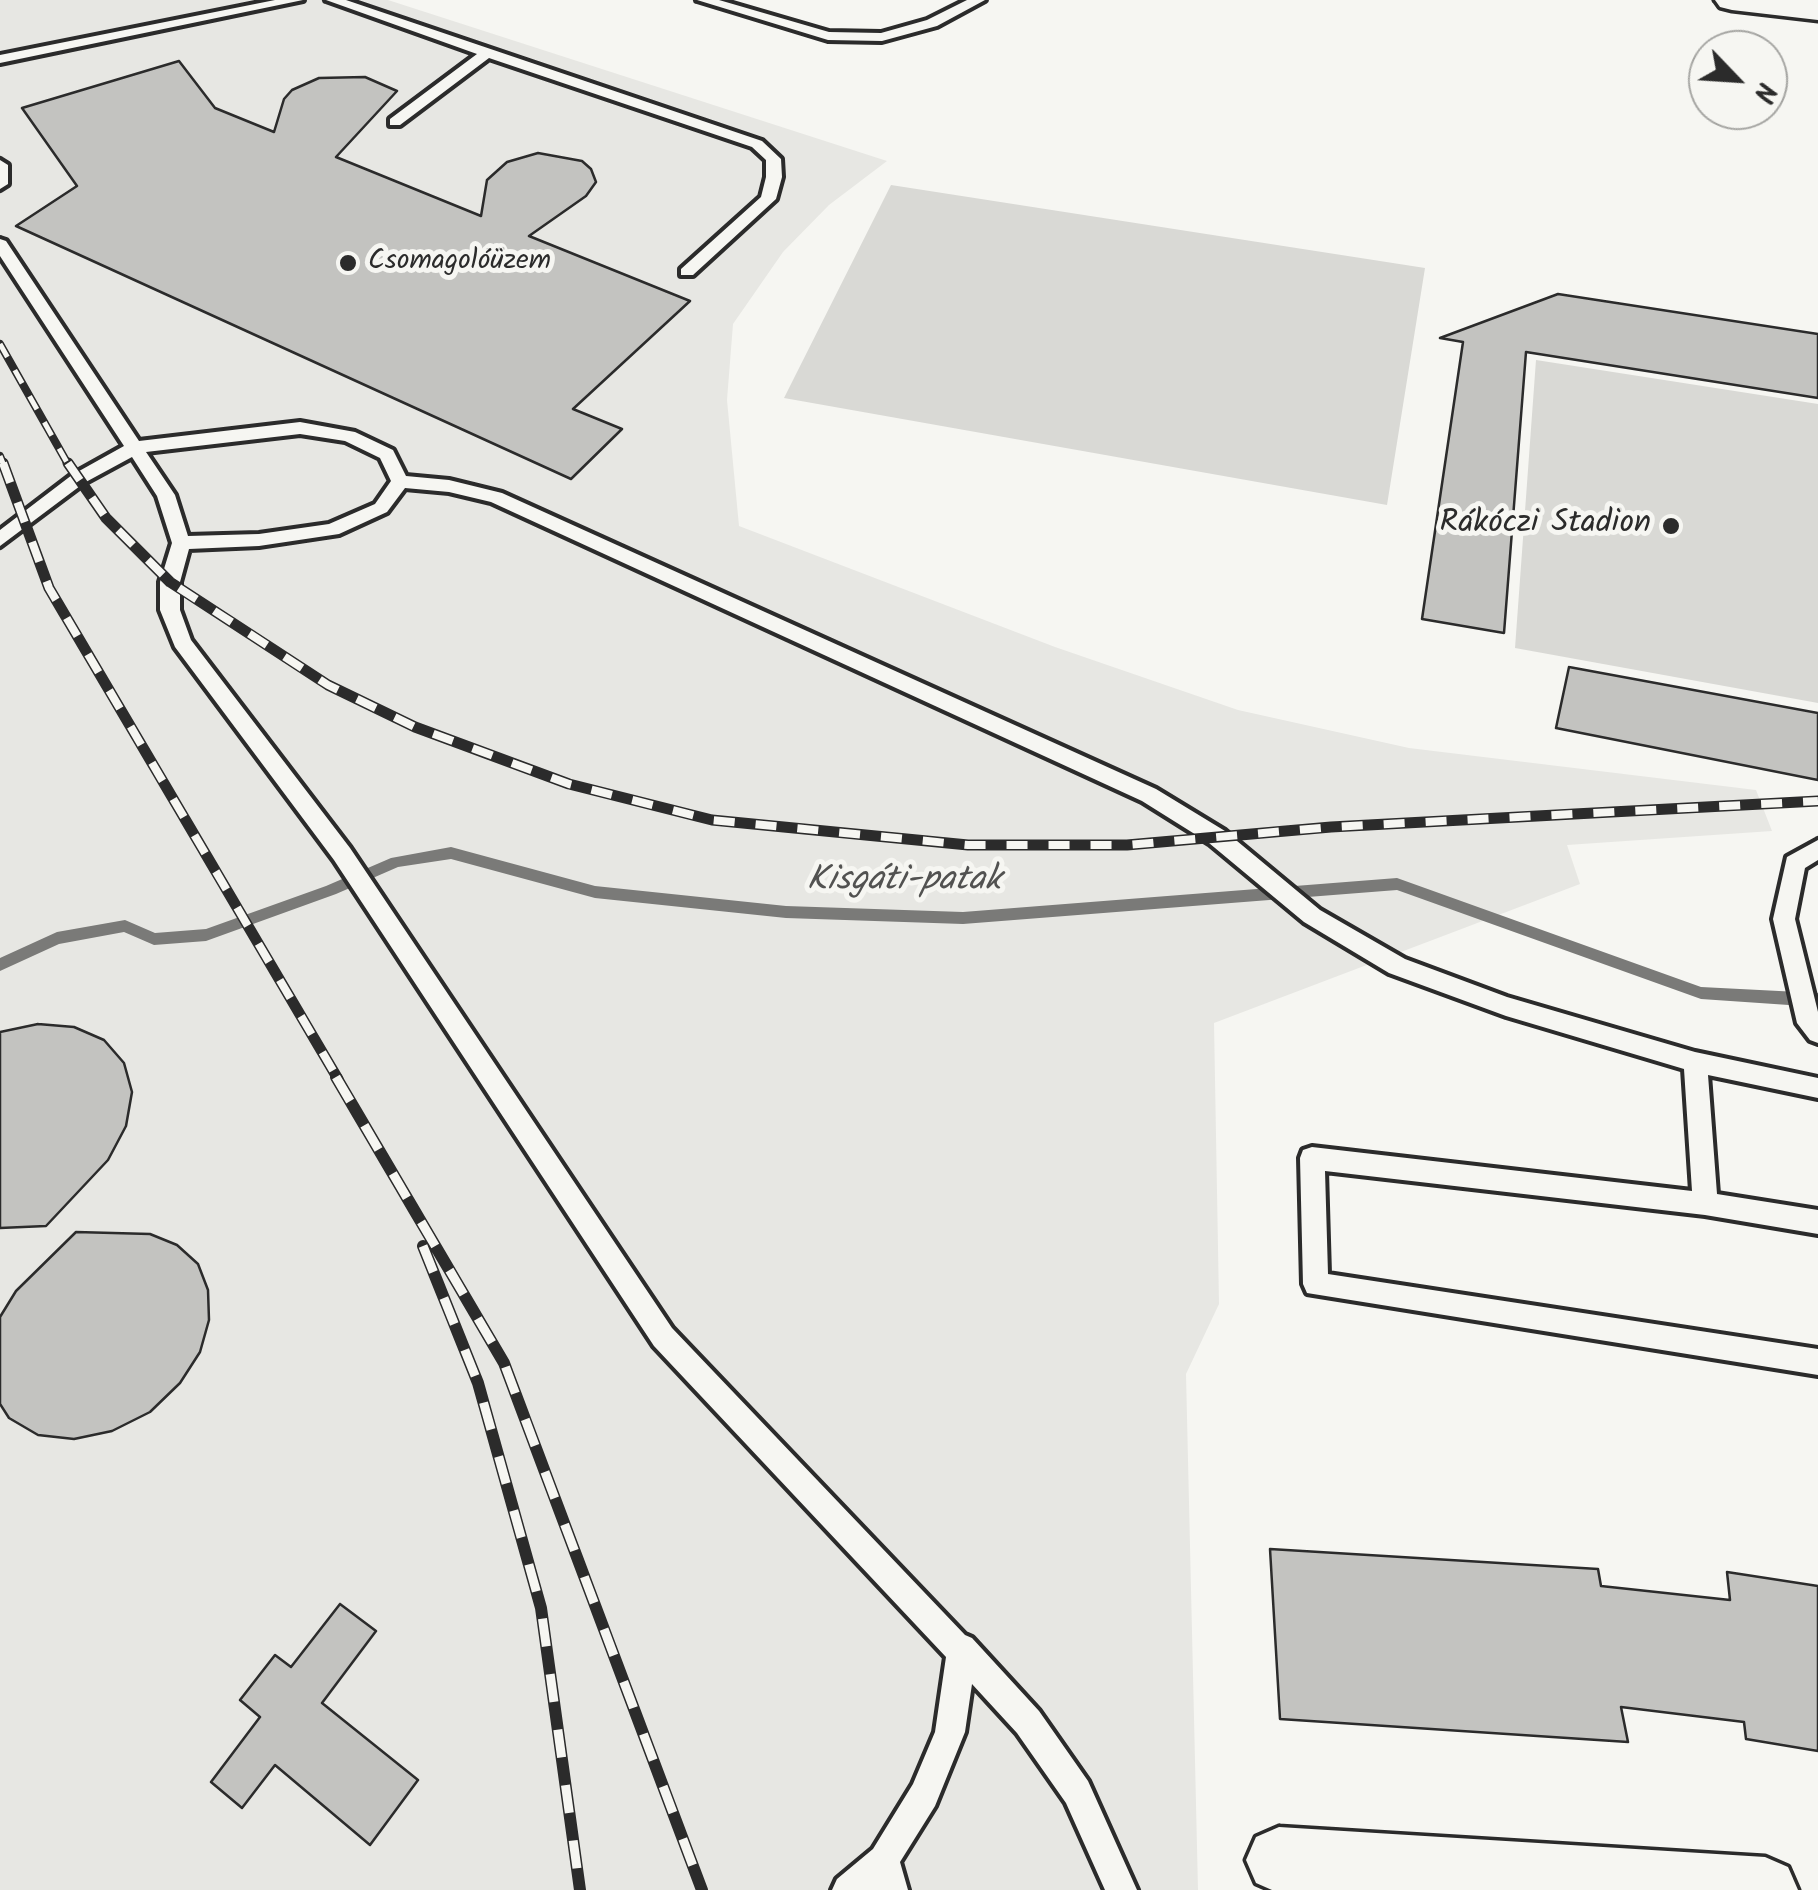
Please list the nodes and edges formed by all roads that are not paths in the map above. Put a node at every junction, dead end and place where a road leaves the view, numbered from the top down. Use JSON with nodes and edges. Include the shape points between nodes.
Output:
{"nodes":[{"id":1,"x":296,"y":0,"type":"edge"},
{"id":2,"x":333,"y":0,"type":"edge"},
{"id":3,"x":704,"y":0,"type":"edge"},
{"id":4,"x":978,"y":0,"type":"edge"},
{"id":5,"x":1732,"y":0,"type":"edge"},
{"id":6,"x":1818,"y":10,"type":"edge"},
{"id":7,"x":488,"y":52,"type":"junction"},
{"id":8,"x":0,"y":59,"type":"edge"},
{"id":9,"x":394,"y":122,"type":"dead end"},
{"id":10,"x":0,"y":165,"type":"edge"},
{"id":11,"x":0,"y":184,"type":"edge"},
{"id":12,"x":0,"y":244,"type":"edge"},
{"id":13,"x":687,"y":272,"type":"dead end"},
{"id":14,"x":136,"y":446,"type":"junction"},
{"id":15,"x":400,"y":482,"type":"junction"},
{"id":16,"x":0,"y":540,"type":"edge"},
{"id":17,"x":181,"y":542,"type":"junction"},
{"id":18,"x":1818,"y":849,"type":"edge"},
{"id":19,"x":1814,"y":1028,"type":"edge"},
{"id":20,"x":1695,"y":1062,"type":"junction"},
{"id":21,"x":1818,"y":1088,"type":"edge"},
{"id":22,"x":1705,"y":1204,"type":"junction"},
{"id":23,"x":1818,"y":1222,"type":"edge"},
{"id":24,"x":1818,"y":1362,"type":"edge"},
{"id":25,"x":962,"y":1648,"type":"junction"},
{"id":26,"x":1280,"y":1860,"type":"dead end"},
{"id":27,"x":888,"y":1875,"type":"edge"},
{"id":28,"x":848,"y":1890,"type":"edge"},
{"id":29,"x":1121,"y":1890,"type":"edge"},
{"id":30,"x":1765,"y":1890,"type":"edge"}],
"edges":[{"from":1,"to":8,"type":"lane"},
{"from":2,"to":7,"type":"lane"},
{"from":3,"to":4,"type":"lane","via":[[828,36],[882,36],[932,24]]},
{"from":5,"to":6,"type":"street"},
{"from":7,"to":9,"type":"lane"},
{"from":7,"to":13,"type":"lane","via":[[757,144],[773,159],[768,199]]},
{"from":10,"to":11,"type":"lane"},
{"from":12,"to":14,"type":"lane"},
{"from":14,"to":15,"type":"lane","via":[[300,428],[350,436],[387,454]]},
{"from":14,"to":16,"type":"lane","via":[[78,479]]},
{"from":14,"to":17,"type":"lane","via":[[166,494]]},
{"from":15,"to":17,"type":"lane","via":[[381,508],[332,530]]},
{"from":15,"to":20,"type":"lane","via":[[496,497],[1150,795],[1217,837],[1312,916],[1397,966]]},
{"from":17,"to":25,"type":"lane","via":[[170,610],[182,642],[342,854],[664,1337]]},
{"from":18,"to":19,"type":"lane","via":[[1794,864],[1784,919]]},
{"from":20,"to":21,"type":"lane"},
{"from":20,"to":22,"type":"lane"},
{"from":22,"to":23,"type":"lane"},
{"from":22,"to":24,"type":"lane","via":[[1312,1158],[1316,1284]]},
{"from":25,"to":27,"type":"lane","via":[[950,1732]]},
{"from":25,"to":29,"type":"lane","via":[[1028,1722],[1076,1792]]},
{"from":26,"to":30,"type":"street"},
{"from":27,"to":28,"type":"lane"}]}
